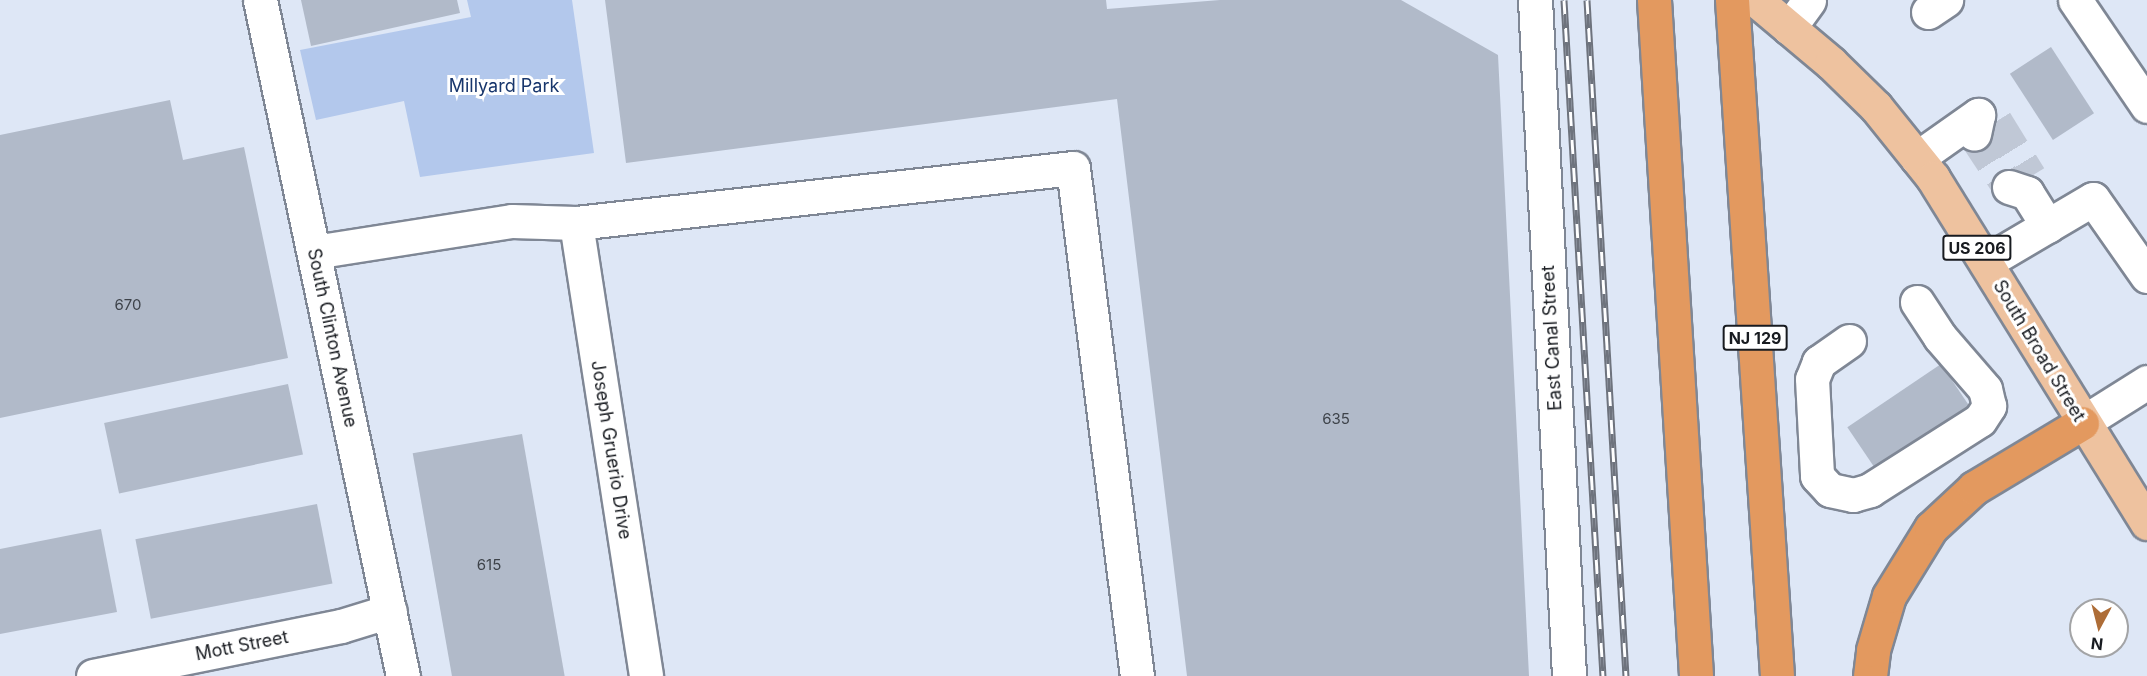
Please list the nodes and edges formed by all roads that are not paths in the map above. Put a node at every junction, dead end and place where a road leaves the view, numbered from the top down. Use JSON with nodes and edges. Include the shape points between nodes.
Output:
{"nodes":[{"id":1,"x":260,"y":0,"type":"edge"},
{"id":2,"x":1534,"y":0,"type":"edge"},
{"id":3,"x":1654,"y":0,"type":"edge"},
{"id":4,"x":1732,"y":0,"type":"edge"},
{"id":5,"x":1809,"y":0,"type":"edge"},
{"id":6,"x":2075,"y":0,"type":"edge"},
{"id":7,"x":1770,"y":12,"type":"edge"},
{"id":8,"x":2147,"y":106,"type":"edge"},
{"id":9,"x":1983,"y":123,"type":"dead end"},
{"id":10,"x":1917,"y":158,"type":"junction"},
{"id":11,"x":2022,"y":185,"type":"tunnel mouth"},
{"id":12,"x":576,"y":223,"type":"junction"},
{"id":13,"x":2048,"y":226,"type":"junction"},
{"id":14,"x":314,"y":252,"type":"junction"},
{"id":15,"x":1986,"y":262,"type":"junction"},
{"id":16,"x":2147,"y":276,"type":"edge"},
{"id":17,"x":1917,"y":302,"type":"dead end"},
{"id":18,"x":1849,"y":341,"type":"dead end"},
{"id":19,"x":2147,"y":381,"type":"edge"},
{"id":20,"x":2082,"y":423,"type":"junction"},
{"id":21,"x":2147,"y":523,"type":"edge"},
{"id":22,"x":390,"y":611,"type":"junction"},
{"id":23,"x":152,"y":670,"type":"edge"},
{"id":24,"x":93,"y":676,"type":"edge"},
{"id":25,"x":403,"y":676,"type":"edge"},
{"id":26,"x":646,"y":676,"type":"edge"},
{"id":27,"x":1137,"y":676,"type":"edge"},
{"id":28,"x":1569,"y":676,"type":"edge"},
{"id":29,"x":1696,"y":676,"type":"edge"},
{"id":30,"x":1777,"y":676,"type":"edge"},
{"id":31,"x":1870,"y":676,"type":"edge"}],
"edges":[{"from":1,"to":14,"type":"street","name":"South Clinton Avenue"},
{"from":2,"to":28,"type":"street","name":"East Canal Street"},
{"from":3,"to":29,"type":"highway"},
{"from":4,"to":30,"type":"highway","number":"NJ 129"},
{"from":5,"to":7,"type":"street"},
{"from":6,"to":8,"type":"street"},
{"from":7,"to":10,"type":"main road","name":"South Broad Street","number":"US 206","via":[[1876,107]]},
{"from":9,"to":10,"type":"street"},
{"from":10,"to":15,"type":"main road","name":"South Broad Street","number":"US 206"},
{"from":11,"to":13,"type":"street"},
{"from":12,"to":14,"type":"street","via":[[512,221]]},
{"from":12,"to":26,"type":"street","name":"Joseph Gruerio Drive"},
{"from":12,"to":27,"type":"street","via":[[1072,168]]},
{"from":13,"to":15,"type":"street"},
{"from":13,"to":16,"type":"street","via":[[2093,199]]},
{"from":14,"to":22,"type":"street","name":"South Clinton Avenue"},
{"from":15,"to":20,"type":"main road","name":"South Broad Street","number":"US 206"},
{"from":17,"to":18,"type":"street","via":[[1940,337],[1985,389],[1989,406],[1980,420],[1870,490],[1853,495],[1830,490],[1817,476],[1812,379],[1819,362]]},
{"from":19,"to":20,"type":"street"},
{"from":20,"to":21,"type":"main road","name":"South Broad Street","number":"US 206"},
{"from":20,"to":31,"type":"highway","via":[[1974,488],[1931,528],[1889,596],[1873,650]]},
{"from":22,"to":23,"type":"street","name":"Mott Street"},
{"from":22,"to":25,"type":"street","name":"South Clinton Avenue"},
{"from":23,"to":24,"type":"street","name":"Mott Street"}]}
